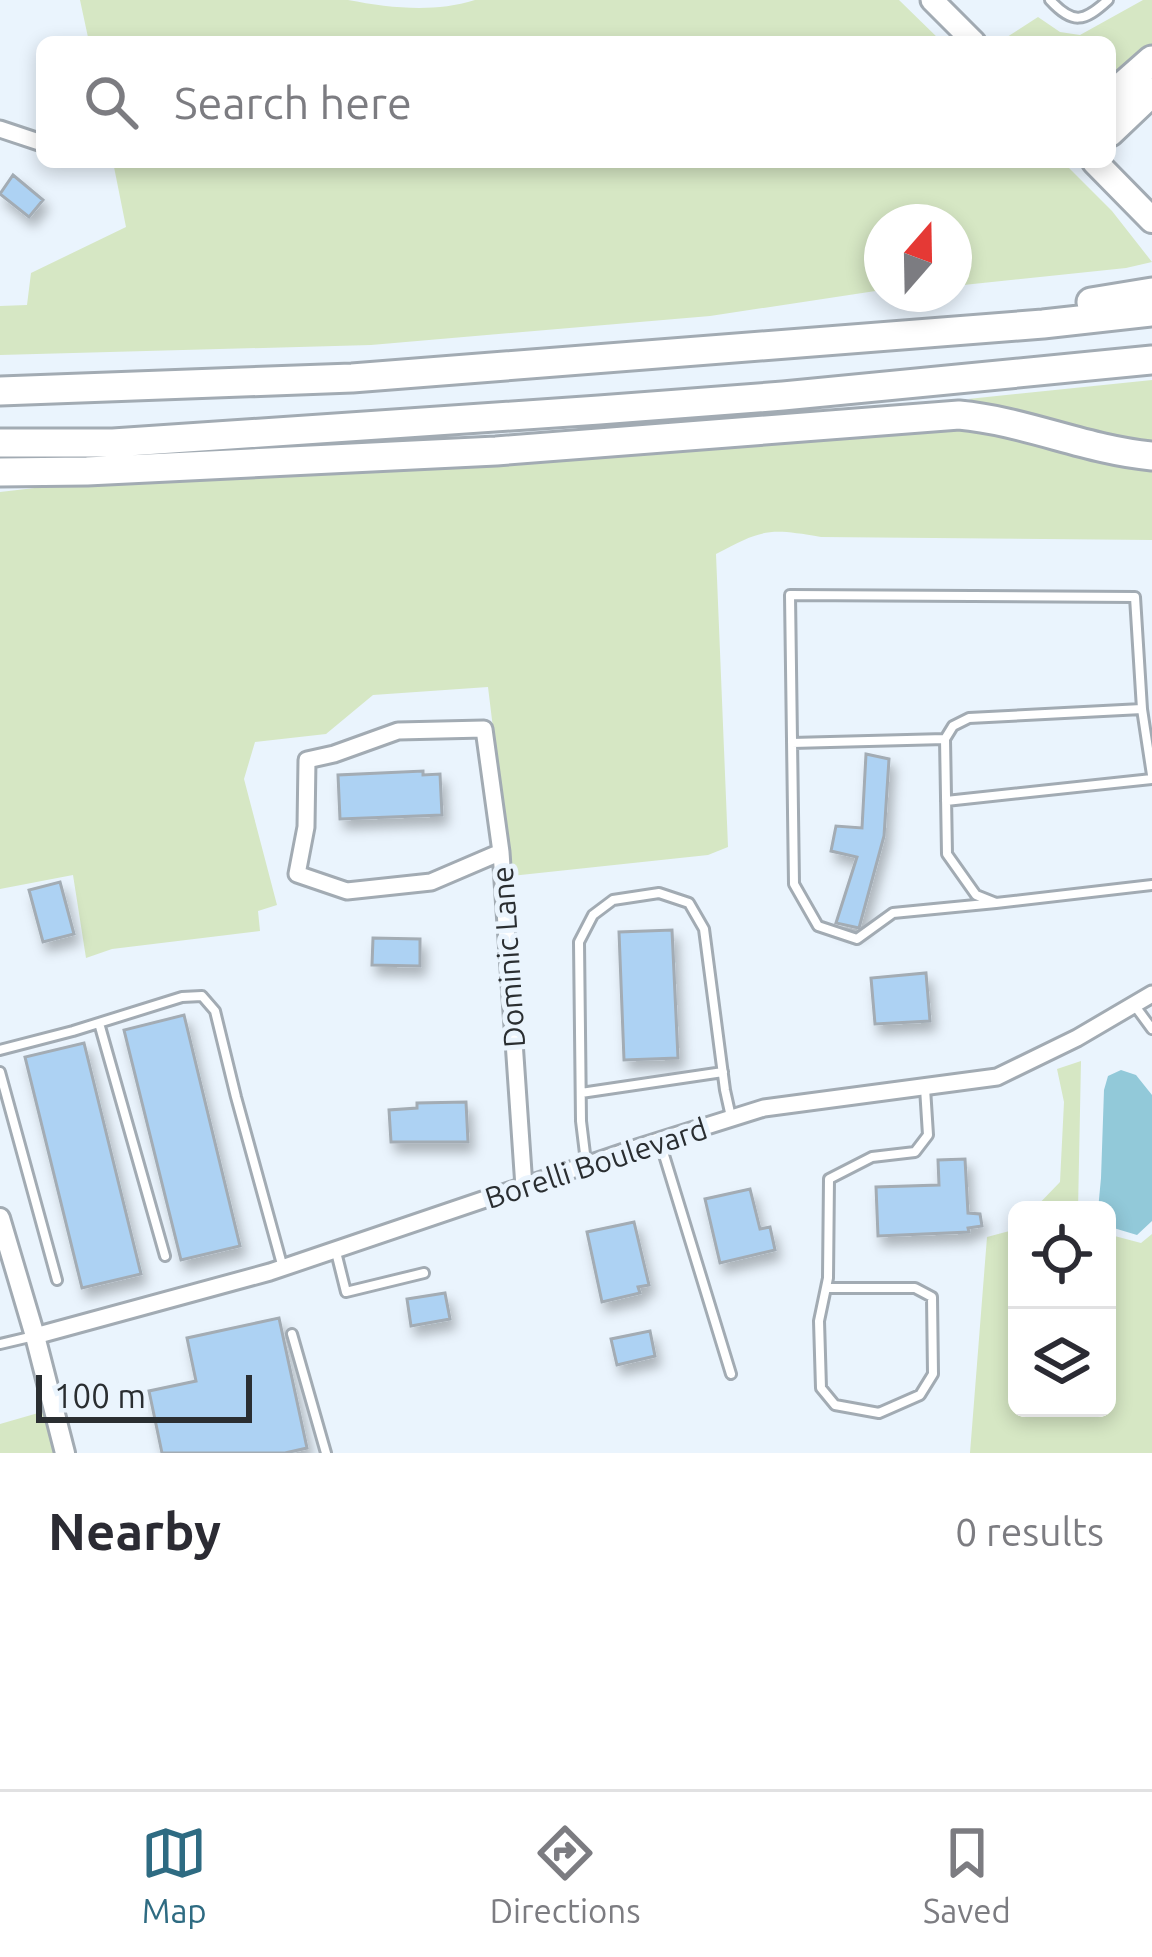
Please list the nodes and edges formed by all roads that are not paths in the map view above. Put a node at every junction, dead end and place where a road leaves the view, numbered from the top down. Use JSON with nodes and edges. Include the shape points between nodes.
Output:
{"nodes":[{"id":1,"x":932,"y":0,"type":"edge"},
{"id":2,"x":1050,"y":0,"type":"edge"},
{"id":3,"x":1108,"y":0,"type":"edge"},
{"id":4,"x":968,"y":36,"type":"edge"},
{"id":5,"x":1152,"y":60,"type":"edge"},
{"id":6,"x":1116,"y":92,"type":"edge"},
{"id":7,"x":1152,"y":92,"type":"edge"},
{"id":8,"x":1116,"y":127,"type":"edge"},
{"id":9,"x":0,"y":129,"type":"edge"},
{"id":10,"x":36,"y":141,"type":"edge"},
{"id":11,"x":1101,"y":168,"type":"edge"},
{"id":12,"x":1152,"y":220,"type":"edge"},
{"id":13,"x":1152,"y":292,"type":"edge"},
{"id":14,"x":1152,"y":312,"type":"edge"},
{"id":15,"x":1152,"y":360,"type":"edge"},
{"id":16,"x":352,"y":378,"type":"junction"},
{"id":17,"x":0,"y":391,"type":"edge"},
{"id":18,"x":0,"y":443,"type":"edge"},
{"id":19,"x":1152,"y":456,"type":"edge"},
{"id":20,"x":87,"y":471,"type":"junction"},
{"id":21,"x":0,"y":472,"type":"edge"},
{"id":22,"x":0,"y":487,"type":"edge"},
{"id":23,"x":1142,"y":710,"type":"junction"},
{"id":24,"x":945,"y":739,"type":"junction"},
{"id":25,"x":792,"y":743,"type":"junction"},
{"id":26,"x":1152,"y":777,"type":"edge"},
{"id":27,"x":946,"y":801,"type":"junction"},
{"id":28,"x":501,"y":852,"type":"junction"},
{"id":29,"x":1152,"y":885,"type":"edge"},
{"id":30,"x":996,"y":903,"type":"junction"},
{"id":31,"x":1152,"y":994,"type":"edge"},
{"id":32,"x":1133,"y":1005,"type":"junction"},
{"id":33,"x":99,"y":1023,"type":"junction"},
{"id":34,"x":1152,"y":1029,"type":"edge"},
{"id":35,"x":0,"y":1050,"type":"edge"},
{"id":36,"x":0,"y":1072,"type":"edge"},
{"id":37,"x":723,"y":1072,"type":"junction"},
{"id":38,"x":925,"y":1088,"type":"junction"},
{"id":39,"x":581,"y":1093,"type":"junction"},
{"id":40,"x":732,"y":1118,"type":"junction"},
{"id":41,"x":660,"y":1141,"type":"junction"},
{"id":42,"x":586,"y":1165,"type":"junction"},
{"id":43,"x":524,"y":1187,"type":"junction"},
{"id":44,"x":0,"y":1218,"type":"edge"},
{"id":45,"x":336,"y":1250,"type":"junction"},
{"id":46,"x":165,"y":1256,"type":"dead end"},
{"id":47,"x":283,"y":1268,"type":"junction"},
{"id":48,"x":424,"y":1273,"type":"dead end"},
{"id":49,"x":57,"y":1280,"type":"dead end"},
{"id":50,"x":826,"y":1288,"type":"junction"},
{"id":51,"x":292,"y":1334,"type":"dead end"},
{"id":52,"x":35,"y":1336,"type":"junction"},
{"id":53,"x":0,"y":1344,"type":"edge"},
{"id":54,"x":731,"y":1374,"type":"dead end"},
{"id":55,"x":65,"y":1453,"type":"edge"},
{"id":56,"x":326,"y":1453,"type":"edge"}],
"edges":[{"from":1,"to":4,"type":"main road"},
{"from":2,"to":3,"type":"lane","via":[[1081,19]]},
{"from":5,"to":6,"type":"highway"},
{"from":7,"to":8,"type":"highway"},
{"from":9,"to":10,"type":"street"},
{"from":11,"to":12,"type":"main road"},
{"from":13,"to":16,"type":"highway","via":[[810,331],[387,360]]},
{"from":14,"to":16,"type":"highway"},
{"from":15,"to":18,"type":"highway","via":[[599,410]]},
{"from":16,"to":17,"type":"highway"},
{"from":19,"to":20,"type":"highway","via":[[959,415],[496,451]]},
{"from":20,"to":21,"type":"highway"},
{"from":20,"to":22,"type":"highway"},
{"from":23,"to":24,"type":"lane","via":[[969,718]]},
{"from":23,"to":25,"type":"lane","via":[[1135,596],[790,595]]},
{"from":23,"to":26,"type":"lane"},
{"from":24,"to":25,"type":"lane"},
{"from":24,"to":27,"type":"lane"},
{"from":25,"to":30,"type":"lane","via":[[794,884],[818,926],[857,939],[893,913]]},
{"from":26,"to":27,"type":"lane"},
{"from":27,"to":30,"type":"lane","via":[[947,854],[976,895]]},
{"from":28,"to":28,"type":"street","name":"Dominic Lane","via":[[410,885],[347,891],[297,874],[307,760],[398,731],[484,728]]},
{"from":28,"to":43,"type":"street","name":"Dominic Lane"},
{"from":29,"to":30,"type":"lane"},
{"from":31,"to":32,"type":"street","name":"Borelli Boulevard"},
{"from":32,"to":34,"type":"lane"},
{"from":32,"to":38,"type":"street","name":"Borelli Boulevard","via":[[997,1078]]},
{"from":33,"to":35,"type":"lane"},
{"from":33,"to":46,"type":"lane"},
{"from":33,"to":47,"type":"lane","via":[[182,997],[202,996],[215,1011]]},
{"from":36,"to":49,"type":"lane"},
{"from":37,"to":39,"type":"lane"},
{"from":37,"to":39,"type":"lane","via":[[704,928],[688,904],[659,893],[613,900],[593,915],[579,942]]},
{"from":37,"to":40,"type":"lane"},
{"from":38,"to":40,"type":"street","name":"Borelli Boulevard"},
{"from":38,"to":50,"type":"lane","via":[[928,1135],[914,1152],[872,1157],[829,1179]]},
{"from":39,"to":42,"type":"lane"},
{"from":40,"to":41,"type":"street","name":"Borelli Boulevard"},
{"from":41,"to":42,"type":"street","name":"Borelli Boulevard"},
{"from":41,"to":54,"type":"lane"},
{"from":42,"to":43,"type":"street","name":"Borelli Boulevard"},
{"from":43,"to":45,"type":"street","name":"Borelli Boulevard"},
{"from":44,"to":52,"type":"street"},
{"from":45,"to":47,"type":"street","name":"Borelli Boulevard"},
{"from":45,"to":48,"type":"lane","via":[[346,1292]]},
{"from":47,"to":52,"type":"street","name":"Borelli Boulevard"},
{"from":50,"to":50,"type":"lane","via":[[821,1388],[835,1405],[879,1413],[920,1395],[933,1374],[932,1297],[915,1288]]},
{"from":51,"to":56,"type":"lane"},
{"from":52,"to":53,"type":"lane"},
{"from":52,"to":55,"type":"street"}]}
